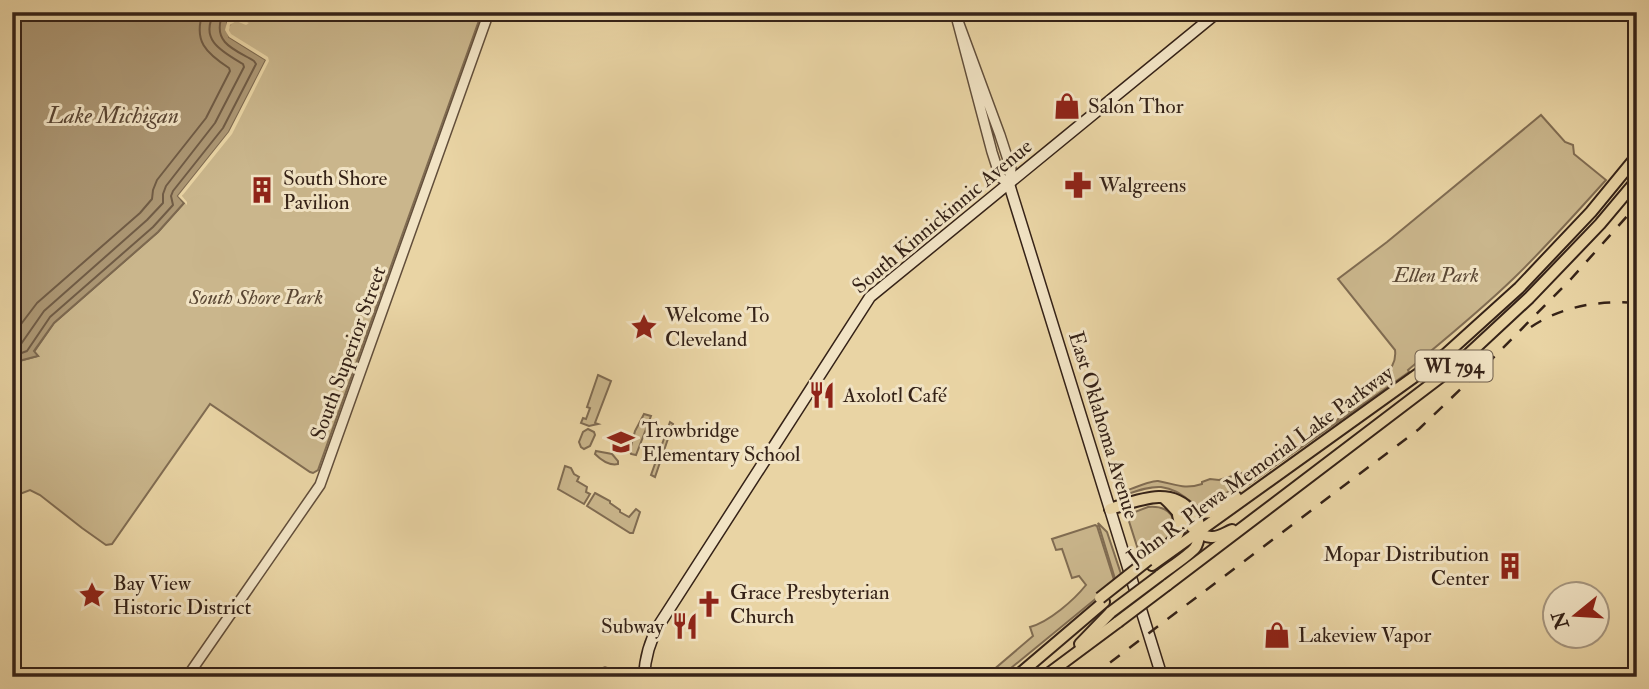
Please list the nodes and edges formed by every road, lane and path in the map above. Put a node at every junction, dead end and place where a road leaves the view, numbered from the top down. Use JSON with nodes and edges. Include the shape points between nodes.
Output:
{"nodes":[{"id":1,"x":489,"y":12,"type":"edge"},
{"id":2,"x":1218,"y":12,"type":"edge"},
{"id":3,"x":957,"y":17,"type":"edge"},
{"id":4,"x":1637,"y":156,"type":"edge"},
{"id":5,"x":1637,"y":180,"type":"edge"},
{"id":6,"x":1009,"y":184,"type":"junction"},
{"id":7,"x":1315,"y":448,"type":"junction"},
{"id":8,"x":1164,"y":498,"type":"junction"},
{"id":9,"x":1176,"y":508,"type":"junction"},
{"id":10,"x":1110,"y":509,"type":"junction"},
{"id":11,"x":1191,"y":510,"type":"junction"},
{"id":12,"x":1247,"y":523,"type":"junction"},
{"id":13,"x":1199,"y":532,"type":"junction"},
{"id":14,"x":1150,"y":563,"type":"junction"},
{"id":15,"x":1105,"y":604,"type":"junction"},
{"id":16,"x":1069,"y":657,"type":"junction"},
{"id":17,"x":187,"y":677,"type":"edge"},
{"id":18,"x":644,"y":677,"type":"edge"},
{"id":19,"x":1016,"y":677,"type":"edge"},
{"id":20,"x":1044,"y":677,"type":"edge"},
{"id":21,"x":1162,"y":677,"type":"edge"}],
"edges":[{"from":1,"to":17,"type":"street","name":"South Superior Street","via":[[320,485]]},
{"from":2,"to":6,"type":"main road","name":"South Kinnickinnic Avenue"},
{"from":3,"to":6,"type":"street","name":"East Oklahoma Avenue","via":[[990,146],[1000,177]]},
{"from":4,"to":7,"type":"main road","name":"John R. Plewa Memorial Lake Parkway","number":"WI 794","via":[[1591,212],[1474,330]]},
{"from":5,"to":12,"type":"main road","name":"John R. Plewa Memorial Lake Parkway","number":"WI 794","via":[[1530,299],[1458,363]]},
{"from":6,"to":10,"type":"main road","name":"East Oklahoma Avenue"},
{"from":6,"to":18,"type":"main road","name":"South Kinnickinnic Avenue","via":[[866,302],[650,640]]},
{"from":7,"to":11,"type":"main road","via":[[1213,512]]},
{"from":7,"to":13,"type":"main road","name":"John R. Plewa Memorial Lake Parkway","number":"WI 794"},
{"from":8,"to":9,"type":"main road"},
{"from":8,"to":10,"type":"main road","via":[[1148,497]]},
{"from":8,"to":11,"type":"main road","via":[[1177,499]]},
{"from":9,"to":13,"type":"main road"},
{"from":9,"to":14,"type":"main road","via":[[1179,534]]},
{"from":10,"to":21,"type":"main road","name":"East Oklahoma Avenue"},
{"from":11,"to":13,"type":"main road"},
{"from":12,"to":13,"type":"main road","via":[[1218,536]]},
{"from":12,"to":16,"type":"main road","name":"John R. Plewa Memorial Lake Parkway","number":"WI 794","bridge":true},
{"from":13,"to":14,"type":"main road","name":"John R. Plewa Memorial Lake Parkway","number":"WI 794"},
{"from":13,"to":15,"type":"main road","bridge":true,"via":[[1195,548],[1159,576]]},
{"from":14,"to":15,"type":"main road","name":"John R. Plewa Memorial Lake Parkway","number":"WI 794"},
{"from":15,"to":16,"type":"main road"},
{"from":15,"to":19,"type":"main road","name":"John R. Plewa Memorial Lake Parkway","number":"WI 794"},
{"from":16,"to":20,"type":"main road","name":"John R. Plewa Memorial Lake Parkway","number":"WI 794"}]}
